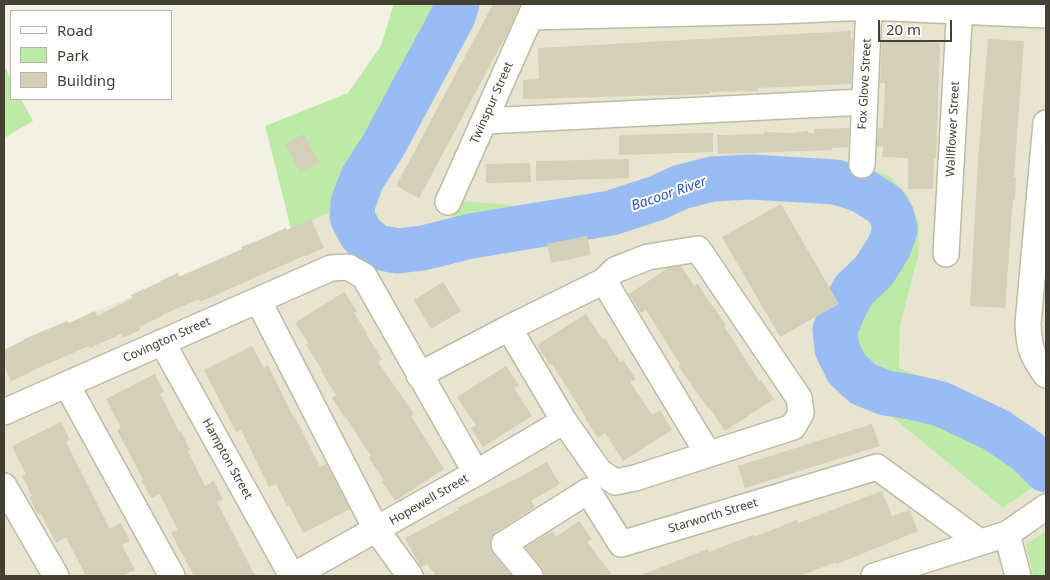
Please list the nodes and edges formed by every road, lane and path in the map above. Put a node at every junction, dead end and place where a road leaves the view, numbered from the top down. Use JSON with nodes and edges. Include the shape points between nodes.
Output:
{"nodes":[{"id":1,"x":869,"y":5,"type":"edge"},
{"id":2,"x":777,"y":7,"type":"edge"},
{"id":3,"x":959,"y":7,"type":"edge"},
{"id":4,"x":533,"y":10,"type":"edge"},
{"id":5,"x":1046,"y":15,"type":"edge"},
{"id":6,"x":864,"y":102,"type":"junction"},
{"id":7,"x":484,"y":122,"type":"junction"},
{"id":8,"x":1046,"y":123,"type":"edge"},
{"id":9,"x":862,"y":165,"type":"dead end"},
{"id":10,"x":448,"y":202,"type":"dead end"},
{"id":11,"x":946,"y":254,"type":"dead end"},
{"id":12,"x":604,"y":281,"type":"junction"},
{"id":13,"x":258,"y":300,"type":"junction"},
{"id":14,"x":509,"y":328,"type":"junction"},
{"id":15,"x":162,"y":342,"type":"junction"},
{"id":16,"x":420,"y":375,"type":"junction"},
{"id":17,"x":1046,"y":375,"type":"edge"},
{"id":18,"x":67,"y":385,"type":"junction"},
{"id":19,"x":4,"y":412,"type":"edge"},
{"id":20,"x":564,"y":421,"type":"junction"},
{"id":21,"x":708,"y":454,"type":"junction"},
{"id":22,"x":476,"y":473,"type":"junction"},
{"id":23,"x":4,"y":486,"type":"edge"},
{"id":24,"x":1046,"y":507,"type":"edge"},
{"id":25,"x":376,"y":529,"type":"junction"},
{"id":26,"x":1007,"y":534,"type":"junction"},
{"id":27,"x":980,"y":542,"type":"junction"},
{"id":28,"x":56,"y":576,"type":"edge"},
{"id":29,"x":172,"y":576,"type":"edge"},
{"id":30,"x":292,"y":576,"type":"edge"},
{"id":31,"x":410,"y":576,"type":"edge"},
{"id":32,"x":530,"y":576,"type":"edge"},
{"id":33,"x":874,"y":576,"type":"edge"},
{"id":34,"x":1018,"y":576,"type":"edge"}],
"edges":[{"from":1,"to":2,"type":"street"},
{"from":1,"to":3,"type":"street"},
{"from":1,"to":6,"type":"street","name":"Fox Glove Street"},
{"from":2,"to":4,"type":"street"},
{"from":3,"to":5,"type":"street"},
{"from":3,"to":11,"type":"street","name":"Wallflower Street"},
{"from":4,"to":7,"type":"street","name":"Twinspur Street"},
{"from":6,"to":7,"type":"street"},
{"from":6,"to":9,"type":"street","name":"Fox Glove Street"},
{"from":7,"to":10,"type":"street","name":"Twinspur Street"},
{"from":8,"to":17,"type":"street","via":[[1028,324],[1029,344]]},
{"from":12,"to":14,"type":"street"},
{"from":12,"to":21,"type":"street"},
{"from":12,"to":21,"type":"street","via":[[615,270],[648,257],[698,249],[799,398],[801,414],[793,427]]},
{"from":13,"to":15,"type":"street","name":"Covington Street"},
{"from":13,"to":16,"type":"street","name":"Covington Street","via":[[331,268],[348,267],[364,276]]},
{"from":13,"to":25,"type":"street"},
{"from":14,"to":16,"type":"street"},
{"from":14,"to":20,"type":"street"},
{"from":15,"to":18,"type":"street","name":"Covington Street"},
{"from":15,"to":30,"type":"street","name":"Hampton Street"},
{"from":16,"to":22,"type":"street"},
{"from":18,"to":19,"type":"street","name":"Covington Street"},
{"from":18,"to":29,"type":"street"},
{"from":20,"to":21,"type":"street","via":[[599,471],[615,482]]},
{"from":20,"to":22,"type":"street","name":"Hopewell Street"},
{"from":22,"to":25,"type":"street","name":"Hopewell Street"},
{"from":23,"to":28,"type":"street"},
{"from":24,"to":26,"type":"street"},
{"from":25,"to":30,"type":"street","name":"Hopewell Street"},
{"from":25,"to":31,"type":"street"},
{"from":26,"to":27,"type":"street"},
{"from":26,"to":34,"type":"street"},
{"from":27,"to":32,"type":"street","name":"Starworth Street","via":[[877,467],[621,544],[588,491],[504,544]]},
{"from":27,"to":33,"type":"street"}]}
